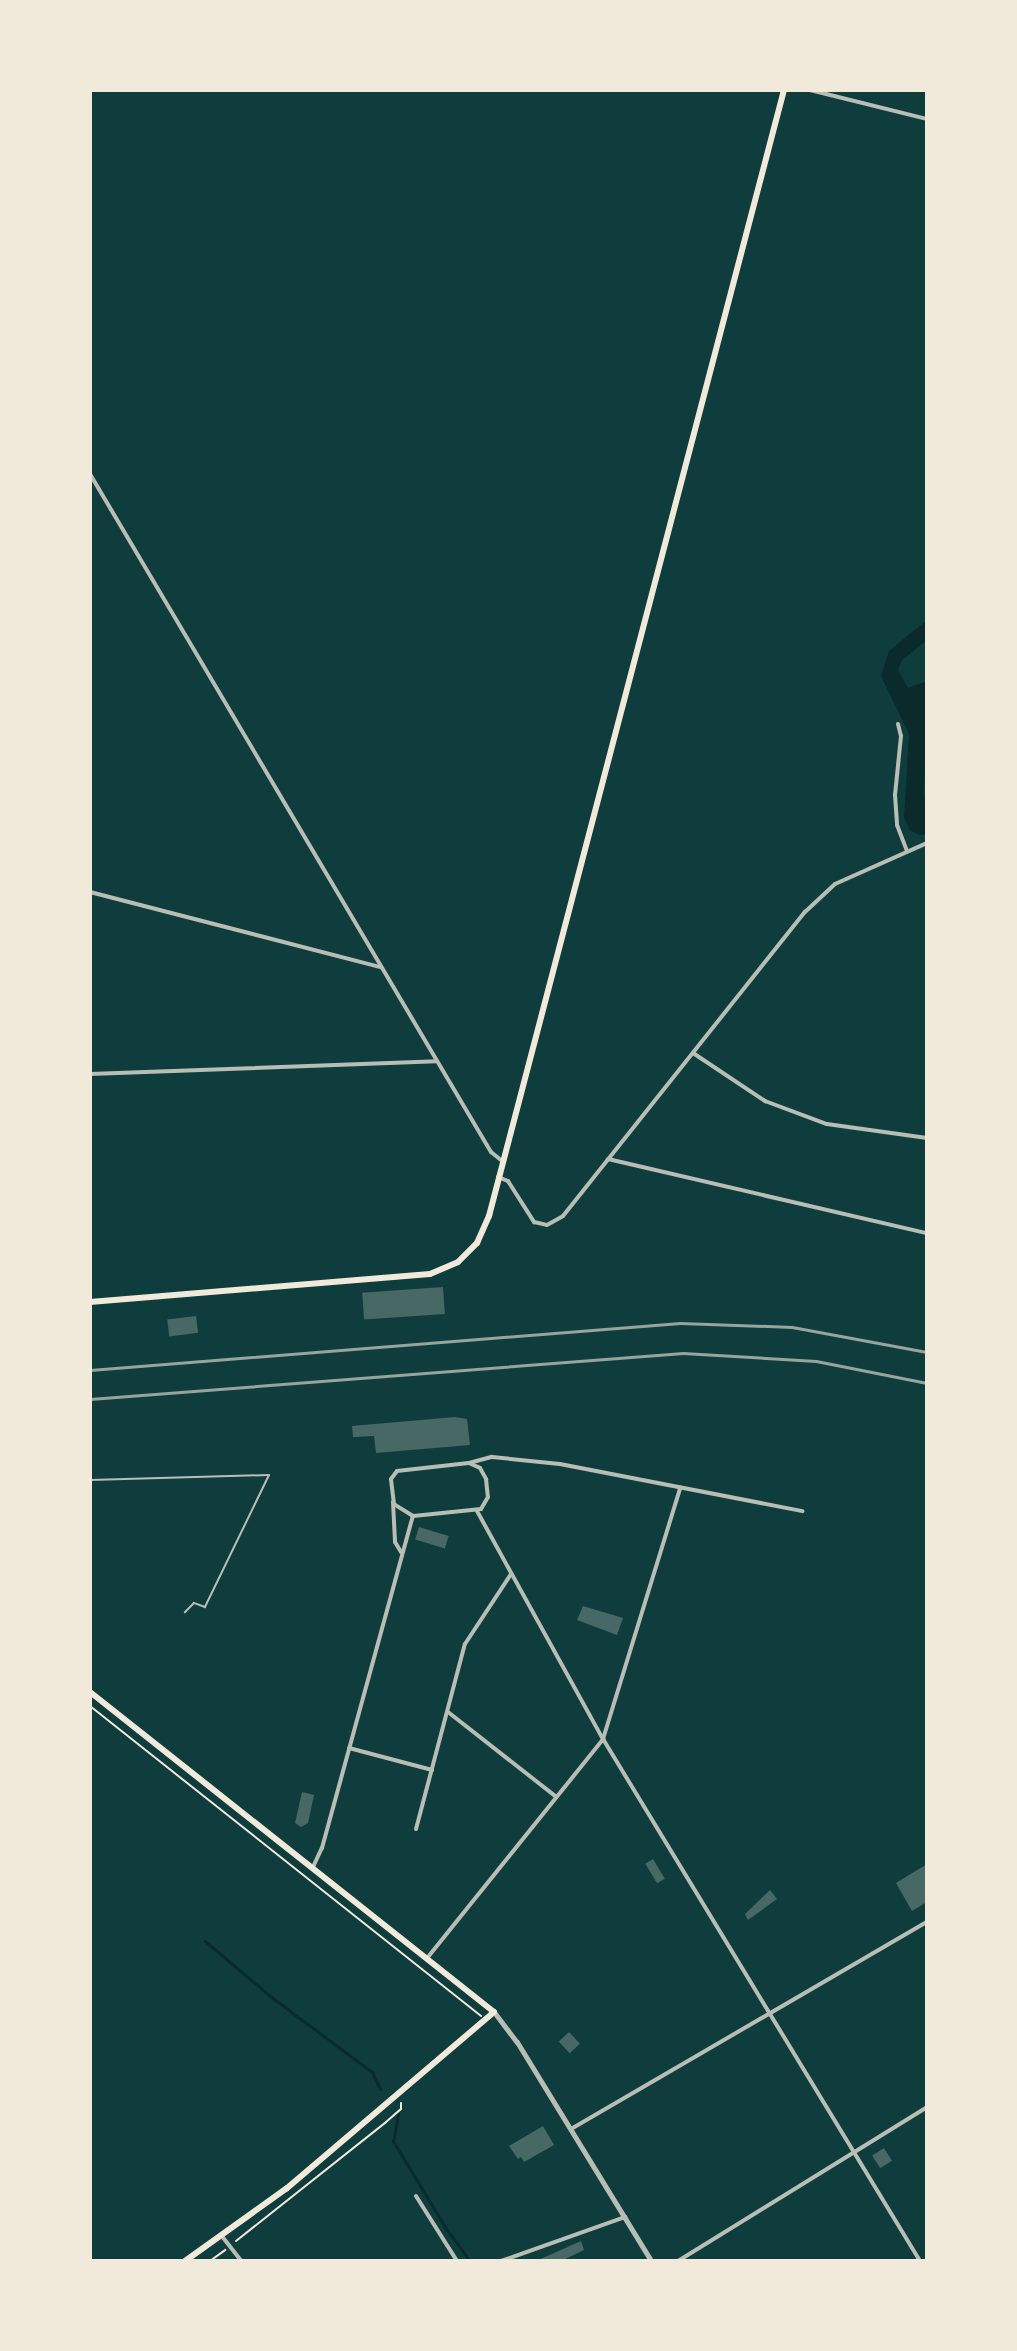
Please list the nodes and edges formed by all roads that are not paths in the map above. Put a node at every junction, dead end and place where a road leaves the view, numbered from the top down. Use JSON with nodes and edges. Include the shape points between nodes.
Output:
{"nodes":[{"id":1,"x":784,"y":90,"type":"edge"},
{"id":2,"x":810,"y":90,"type":"edge"},
{"id":3,"x":927,"y":119,"type":"edge"},
{"id":4,"x":90,"y":474,"type":"edge"},
{"id":5,"x":898,"y":724,"type":"dead end"},
{"id":6,"x":927,"y":843,"type":"edge"},
{"id":7,"x":907,"y":851,"type":"junction"},
{"id":8,"x":90,"y":892,"type":"edge"},
{"id":9,"x":381,"y":967,"type":"junction"},
{"id":10,"x":692,"y":1053,"type":"junction"},
{"id":11,"x":437,"y":1061,"type":"junction"},
{"id":12,"x":90,"y":1074,"type":"edge"},
{"id":13,"x":927,"y":1138,"type":"edge"},
{"id":14,"x":608,"y":1159,"type":"junction"},
{"id":15,"x":502,"y":1161,"type":"junction"},
{"id":16,"x":497,"y":1181,"type":"junction"},
{"id":17,"x":927,"y":1233,"type":"edge"},
{"id":18,"x":90,"y":1302,"type":"edge"},
{"id":19,"x":469,"y":1463,"type":"junction"},
{"id":20,"x":90,"y":1480,"type":"edge"},
{"id":21,"x":680,"y":1488,"type":"junction"},
{"id":22,"x":392,"y":1500,"type":"junction"},
{"id":23,"x":477,"y":1511,"type":"junction"},
{"id":24,"x":802,"y":1511,"type":"dead end"},
{"id":25,"x":413,"y":1516,"type":"junction"},
{"id":26,"x":401,"y":1552,"type":"junction"},
{"id":27,"x":511,"y":1574,"type":"junction"},
{"id":28,"x":185,"y":1612,"type":"dead end"},
{"id":29,"x":90,"y":1692,"type":"edge"},
{"id":30,"x":448,"y":1712,"type":"junction"},
{"id":31,"x":603,"y":1739,"type":"junction"},
{"id":32,"x":348,"y":1748,"type":"junction"},
{"id":33,"x":432,"y":1770,"type":"junction"},
{"id":34,"x":555,"y":1796,"type":"junction"},
{"id":35,"x":416,"y":1829,"type":"dead end"},
{"id":36,"x":313,"y":1867,"type":"junction"},
{"id":37,"x":927,"y":1922,"type":"edge"},
{"id":38,"x":428,"y":1957,"type":"junction"},
{"id":39,"x":494,"y":2012,"type":"junction"},
{"id":40,"x":770,"y":2013,"type":"junction"},
{"id":41,"x":927,"y":2107,"type":"edge"},
{"id":42,"x":571,"y":2129,"type":"junction"},
{"id":43,"x":854,"y":2152,"type":"junction"},
{"id":44,"x":416,"y":2196,"type":"dead end"},
{"id":45,"x":625,"y":2217,"type":"junction"},
{"id":46,"x":221,"y":2235,"type":"junction"},
{"id":47,"x":185,"y":2261,"type":"edge"},
{"id":48,"x":241,"y":2261,"type":"edge"},
{"id":49,"x":457,"y":2261,"type":"edge"},
{"id":50,"x":501,"y":2261,"type":"edge"},
{"id":51,"x":651,"y":2261,"type":"edge"},
{"id":52,"x":678,"y":2261,"type":"edge"},
{"id":53,"x":920,"y":2261,"type":"edge"}],
"edges":[{"from":1,"to":15,"type":"main road"},
{"from":2,"to":3,"type":"street"},
{"from":4,"to":9,"type":"street"},
{"from":5,"to":7,"type":"street","via":[[897,825]]},
{"from":6,"to":7,"type":"street"},
{"from":7,"to":10,"type":"street","via":[[835,884],[805,912]]},
{"from":8,"to":9,"type":"street"},
{"from":9,"to":11,"type":"street"},
{"from":10,"to":13,"type":"street","via":[[765,1101],[827,1124]]},
{"from":10,"to":14,"type":"street"},
{"from":11,"to":12,"type":"street"},
{"from":11,"to":15,"type":"street","via":[[491,1152]]},
{"from":14,"to":16,"type":"street","via":[[563,1216],[547,1225],[534,1222],[508,1181]]},
{"from":14,"to":17,"type":"street"},
{"from":15,"to":16,"type":"main road"},
{"from":16,"to":18,"type":"main road","via":[[477,1243],[458,1262],[439,1271]]},
{"from":19,"to":21,"type":"street","via":[[510,1458]]},
{"from":19,"to":22,"type":"street","via":[[400,1469],[391,1479]]},
{"from":19,"to":23,"type":"street","via":[[486,1479],[487,1501]]},
{"from":20,"to":28,"type":"lane","via":[[269,1475],[205,1607],[194,1603]]},
{"from":21,"to":24,"type":"street"},
{"from":21,"to":31,"type":"street"},
{"from":22,"to":25,"type":"street"},
{"from":22,"to":26,"type":"street"},
{"from":23,"to":25,"type":"street"},
{"from":23,"to":27,"type":"street"},
{"from":25,"to":26,"type":"street"},
{"from":26,"to":32,"type":"street"},
{"from":27,"to":30,"type":"street","via":[[465,1644]]},
{"from":27,"to":31,"type":"street"},
{"from":29,"to":36,"type":"main road"},
{"from":30,"to":33,"type":"street"},
{"from":30,"to":34,"type":"street"},
{"from":31,"to":34,"type":"street"},
{"from":31,"to":40,"type":"street"},
{"from":32,"to":33,"type":"street"},
{"from":32,"to":36,"type":"street"},
{"from":33,"to":35,"type":"street"},
{"from":34,"to":38,"type":"street"},
{"from":36,"to":38,"type":"main road"},
{"from":37,"to":40,"type":"street"},
{"from":38,"to":39,"type":"main road"},
{"from":39,"to":42,"type":"street"},
{"from":39,"to":46,"type":"main road","via":[[287,2188]]},
{"from":40,"to":42,"type":"street"},
{"from":40,"to":43,"type":"street"},
{"from":41,"to":43,"type":"street"},
{"from":42,"to":45,"type":"street"},
{"from":43,"to":52,"type":"street"},
{"from":43,"to":53,"type":"street"},
{"from":44,"to":49,"type":"street"},
{"from":45,"to":50,"type":"street"},
{"from":45,"to":51,"type":"street"},
{"from":46,"to":47,"type":"main road"},
{"from":46,"to":48,"type":"street"}]}
